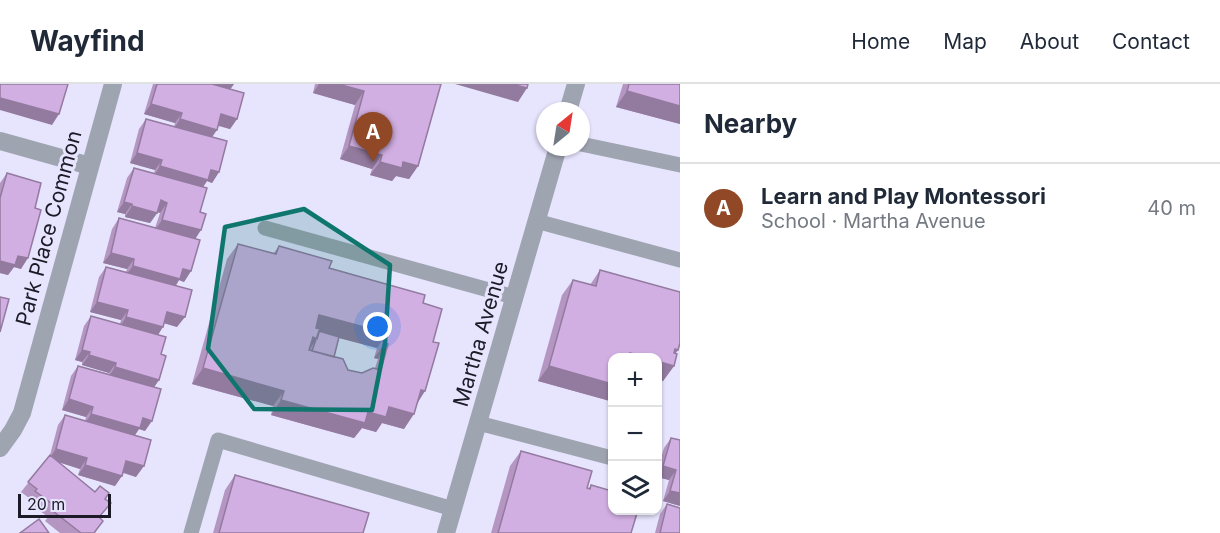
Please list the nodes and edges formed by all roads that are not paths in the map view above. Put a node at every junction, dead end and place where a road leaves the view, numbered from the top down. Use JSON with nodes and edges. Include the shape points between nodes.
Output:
{"nodes":[{"id":1,"x":113,"y":84,"type":"edge"},
{"id":2,"x":576,"y":84,"type":"edge"},
{"id":3,"x":571,"y":102,"type":"edge"},
{"id":4,"x":0,"y":141,"type":"edge"},
{"id":5,"x":590,"y":146,"type":"edge"},
{"id":6,"x":555,"y":156,"type":"edge"},
{"id":7,"x":680,"y":165,"type":"edge"},
{"id":8,"x":90,"y":166,"type":"junction"},
{"id":9,"x":536,"y":221,"type":"junction"},
{"id":10,"x":265,"y":228,"type":"dead end"},
{"id":11,"x":680,"y":260,"type":"edge"},
{"id":12,"x":514,"y":297,"type":"junction"},
{"id":13,"x":478,"y":423,"type":"junction"},
{"id":14,"x":0,"y":448,"type":"edge"},
{"id":15,"x":608,"y":457,"type":"edge"},
{"id":16,"x":453,"y":509,"type":"junction"},
{"id":17,"x":191,"y":533,"type":"edge"},
{"id":18,"x":446,"y":533,"type":"edge"}],
"edges":[{"from":1,"to":8,"type":"street","name":"Park Place Common"},
{"from":2,"to":3,"type":"street"},
{"from":4,"to":8,"type":"street"},
{"from":5,"to":7,"type":"lane"},
{"from":6,"to":9,"type":"street","name":"Martha Avenue"},
{"from":8,"to":14,"type":"street","name":"Park Place Common","via":[[22,413]]},
{"from":9,"to":11,"type":"lane"},
{"from":9,"to":12,"type":"street","name":"Martha Avenue"},
{"from":10,"to":12,"type":"lane"},
{"from":12,"to":13,"type":"street","name":"Martha Avenue"},
{"from":13,"to":15,"type":"lane"},
{"from":13,"to":16,"type":"street","name":"Martha Avenue"},
{"from":16,"to":17,"type":"lane","via":[[218,440]]},
{"from":16,"to":18,"type":"street","name":"Martha Avenue"}]}
